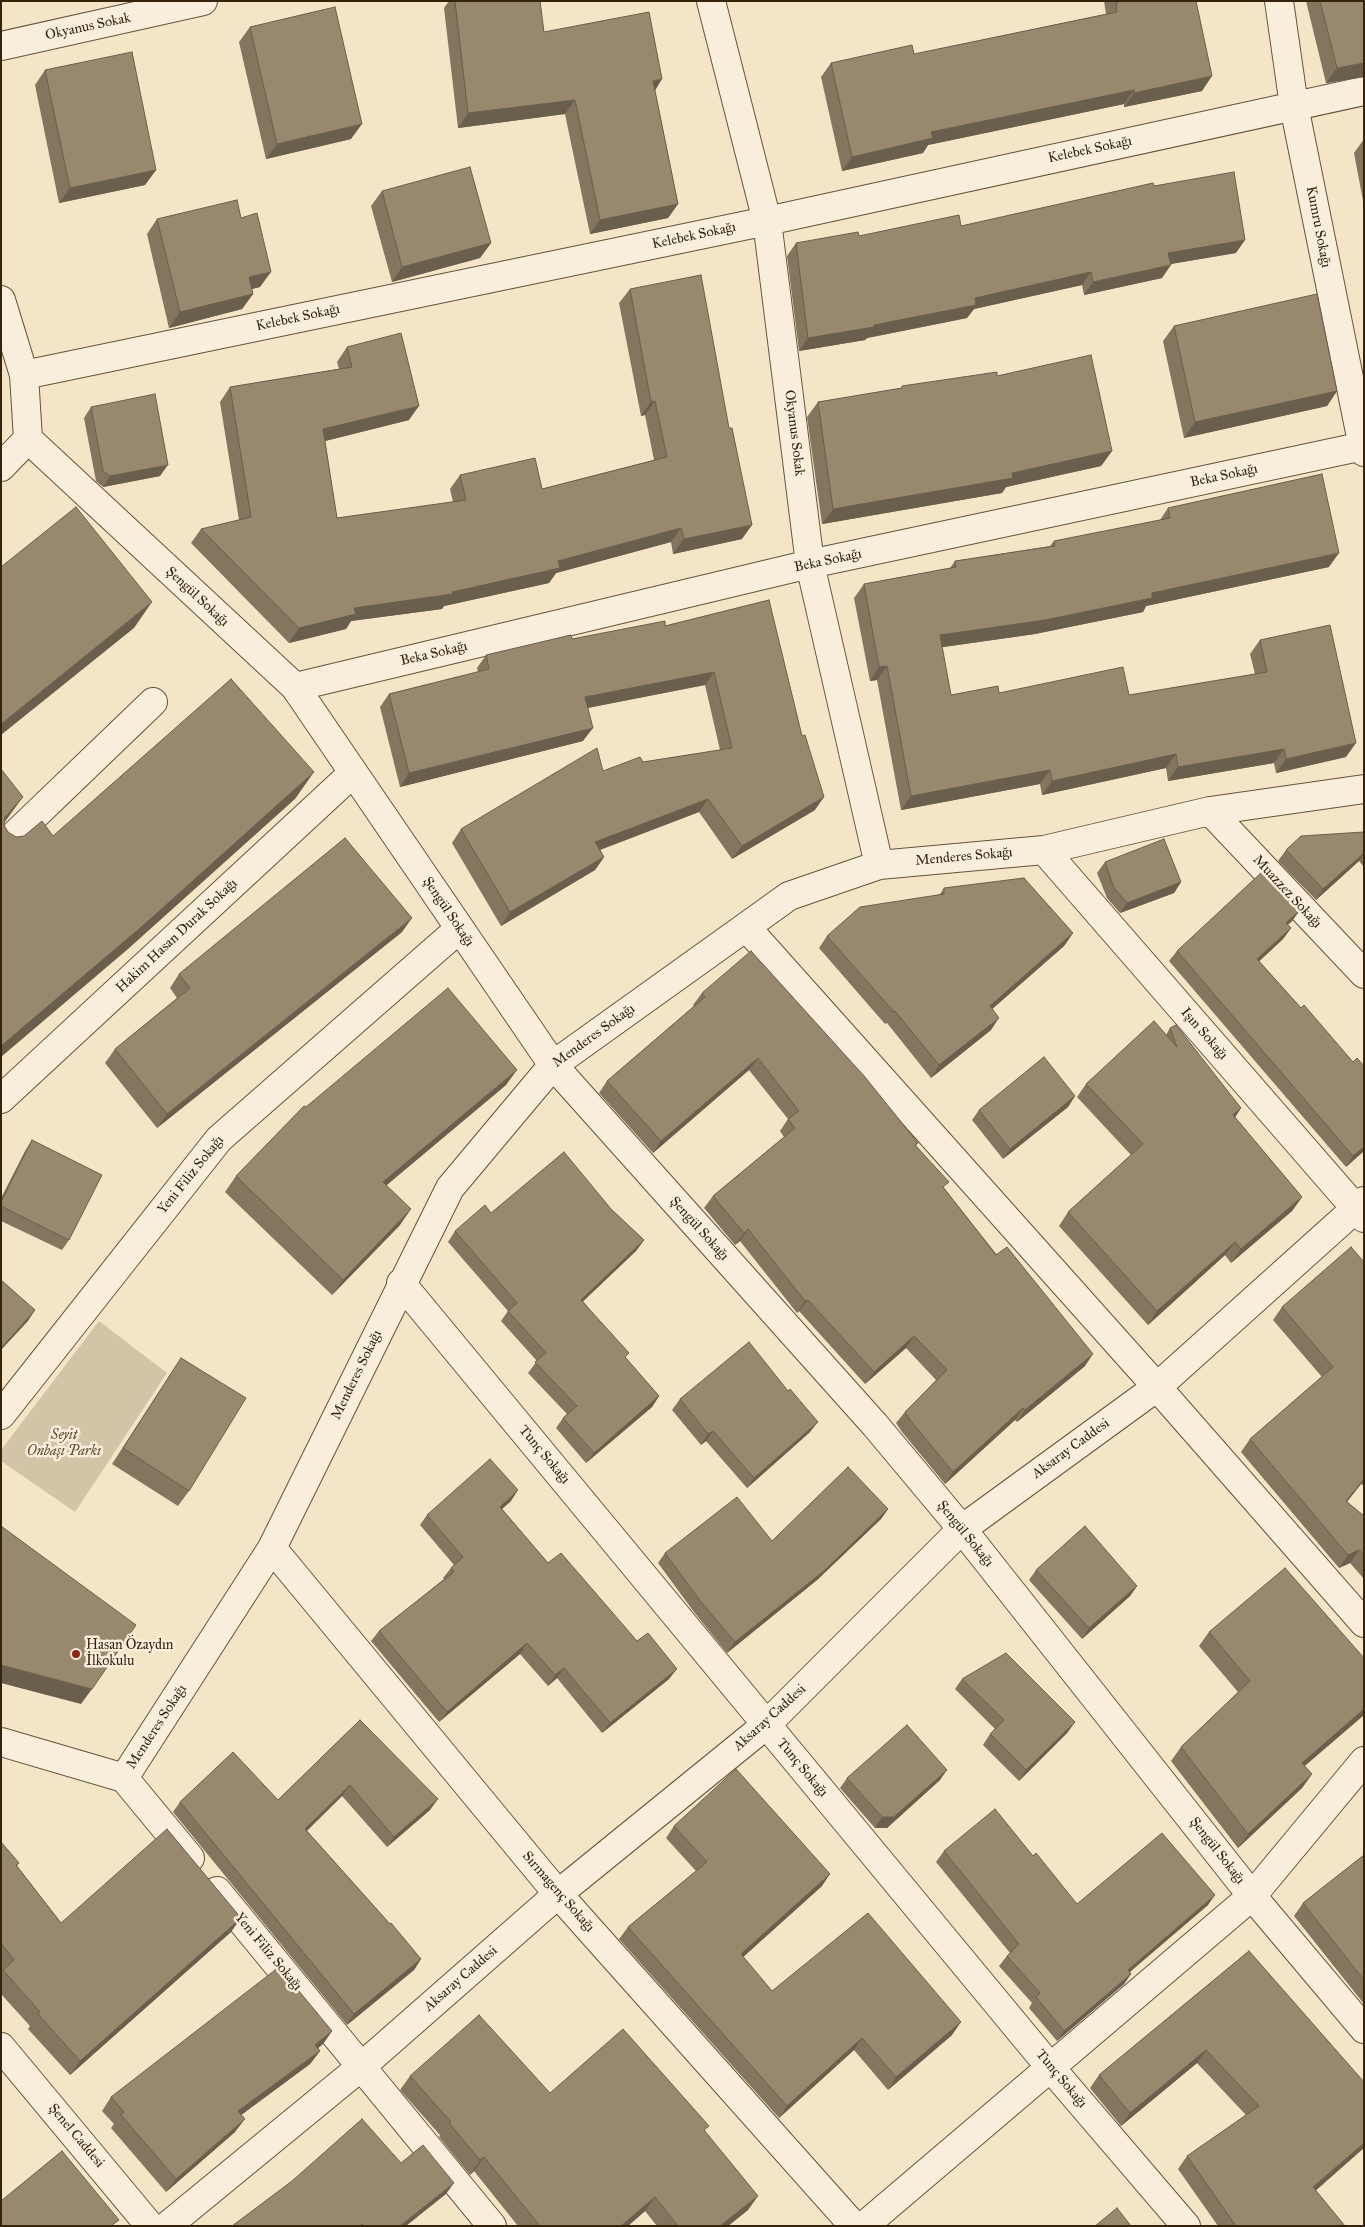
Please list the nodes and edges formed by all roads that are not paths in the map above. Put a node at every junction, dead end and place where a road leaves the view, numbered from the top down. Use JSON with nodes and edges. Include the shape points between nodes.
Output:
{"nodes":[{"id":1,"x":203,"y":1,"type":"edge"},
{"id":2,"x":710,"y":1,"type":"edge"},
{"id":3,"x":1279,"y":1,"type":"edge"},
{"id":4,"x":1,"y":46,"type":"edge"},
{"id":5,"x":1364,"y":91,"type":"edge"},
{"id":6,"x":1294,"y":106,"type":"junction"},
{"id":7,"x":767,"y":221,"type":"junction"},
{"id":8,"x":1,"y":300,"type":"edge"},
{"id":9,"x":24,"y":375,"type":"junction"},
{"id":10,"x":28,"y":439,"type":"junction"},
{"id":11,"x":1363,"y":448,"type":"edge"},
{"id":12,"x":1,"y":467,"type":"edge"},
{"id":13,"x":810,"y":564,"type":"junction"},
{"id":14,"x":295,"y":687,"type":"junction"},
{"id":15,"x":152,"y":702,"type":"dead end"},
{"id":16,"x":353,"y":774,"type":"junction"},
{"id":17,"x":1364,"y":789,"type":"edge"},
{"id":18,"x":1210,"y":810,"type":"junction"},
{"id":19,"x":1,"y":848,"type":"edge"},
{"id":20,"x":1044,"y":850,"type":"junction"},
{"id":21,"x":878,"y":865,"type":"junction"},
{"id":22,"x":746,"y":926,"type":"junction"},
{"id":23,"x":459,"y":929,"type":"junction"},
{"id":24,"x":1364,"y":974,"type":"edge"},
{"id":25,"x":552,"y":1065,"type":"junction"},
{"id":26,"x":1,"y":1099,"type":"edge"},
{"id":27,"x":1361,"y":1209,"type":"edge"},
{"id":28,"x":401,"y":1283,"type":"junction"},
{"id":29,"x":1157,"y":1386,"type":"junction"},
{"id":30,"x":1,"y":1415,"type":"edge"},
{"id":31,"x":962,"y":1529,"type":"junction"},
{"id":32,"x":272,"y":1548,"type":"junction"},
{"id":33,"x":1364,"y":1623,"type":"edge"},
{"id":34,"x":766,"y":1725,"type":"junction"},
{"id":35,"x":1,"y":1742,"type":"edge"},
{"id":36,"x":1364,"y":1762,"type":"edge"},
{"id":37,"x":124,"y":1778,"type":"junction"},
{"id":38,"x":558,"y":1894,"type":"junction"},
{"id":39,"x":1252,"y":1896,"type":"junction"},
{"id":40,"x":1364,"y":2029,"type":"edge"},
{"id":41,"x":1,"y":2047,"type":"edge"},
{"id":42,"x":362,"y":2066,"type":"junction"},
{"id":43,"x":1050,"y":2067,"type":"junction"},
{"id":44,"x":150,"y":2226,"type":"edge"},
{"id":45,"x":167,"y":2226,"type":"edge"},
{"id":46,"x":492,"y":2226,"type":"edge"},
{"id":47,"x":854,"y":2226,"type":"edge"},
{"id":48,"x":864,"y":2226,"type":"edge"},
{"id":49,"x":1186,"y":2226,"type":"edge"}],
"edges":[{"from":1,"to":4,"type":"street","name":"Okyanus Sokak"},
{"from":2,"to":7,"type":"street","name":"Okyanus Sokak"},
{"from":3,"to":6,"type":"street","name":"Kumru Sokağı"},
{"from":5,"to":6,"type":"street","name":"Kelebek Sokağı"},
{"from":6,"to":7,"type":"street","name":"Kelebek Sokağı"},
{"from":6,"to":11,"type":"street","name":"Kumru Sokağı"},
{"from":7,"to":9,"type":"street","name":"Kelebek Sokağı"},
{"from":7,"to":13,"type":"street","name":"Okyanus Sokak"},
{"from":8,"to":9,"type":"street"},
{"from":9,"to":10,"type":"street"},
{"from":10,"to":12,"type":"street"},
{"from":10,"to":14,"type":"street","name":"Şengül Sokağı"},
{"from":11,"to":13,"type":"street","name":"Beka Sokağı"},
{"from":13,"to":14,"type":"street","name":"Beka Sokağı"},
{"from":13,"to":21,"type":"street","name":"Okyanus Sokak"},
{"from":14,"to":16,"type":"street","name":"Şengül Sokağı"},
{"from":15,"to":19,"type":"street"},
{"from":16,"to":23,"type":"street","name":"Şengül Sokağı"},
{"from":16,"to":26,"type":"street","name":"Hakim Hasan Durak Sokağı"},
{"from":17,"to":18,"type":"street","name":"Menderes Sokağı"},
{"from":18,"to":20,"type":"street","name":"Menderes Sokağı"},
{"from":18,"to":24,"type":"street","name":"Muazzez Sokağı"},
{"from":20,"to":21,"type":"street","name":"Menderes Sokağı"},
{"from":20,"to":27,"type":"street","name":"Işın Sokağı"},
{"from":21,"to":22,"type":"street","name":"Menderes Sokağı","via":[[789,896]]},
{"from":22,"to":25,"type":"street","name":"Menderes Sokağı"},
{"from":22,"to":29,"type":"street"},
{"from":23,"to":25,"type":"street","name":"Şengül Sokağı"},
{"from":23,"to":30,"type":"street","name":"Yeni Filiz Sokağı","via":[[219,1139]]},
{"from":25,"to":28,"type":"street","name":"Menderes Sokağı","via":[[450,1188]]},
{"from":25,"to":31,"type":"street","name":"Şengül Sokağı","via":[[868,1418]]},
{"from":27,"to":29,"type":"street","name":"Aksaray Caddesi"},
{"from":28,"to":32,"type":"street","name":"Menderes Sokağı"},
{"from":28,"to":34,"type":"street","name":"Tunç Sokağı"},
{"from":29,"to":31,"type":"street","name":"Aksaray Caddesi"},
{"from":29,"to":33,"type":"street"},
{"from":31,"to":34,"type":"street","name":"Aksaray Caddesi"},
{"from":31,"to":39,"type":"street","name":"Şengül Sokağı"},
{"from":32,"to":37,"type":"street","name":"Menderes Sokağı"},
{"from":32,"to":38,"type":"street","name":"Sırmagenç Sokağı"},
{"from":34,"to":38,"type":"street","name":"Aksaray Caddesi"},
{"from":34,"to":43,"type":"street","name":"Tunç Sokağı"},
{"from":35,"to":37,"type":"street"},
{"from":36,"to":39,"type":"street"},
{"from":37,"to":42,"type":"street","name":"Yeni Filiz Sokağı"},
{"from":38,"to":42,"type":"street","name":"Aksaray Caddesi"},
{"from":38,"to":47,"type":"street","name":"Sırmagenç Sokağı"},
{"from":39,"to":40,"type":"street","name":"Şengül Sokağı"},
{"from":39,"to":43,"type":"street"},
{"from":41,"to":44,"type":"street","name":"Şenel Caddesi"},
{"from":42,"to":45,"type":"street","name":"Aksaray Caddesi"},
{"from":42,"to":46,"type":"street","name":"Yeni Filiz Sokağı"},
{"from":43,"to":48,"type":"street"},
{"from":43,"to":49,"type":"street","name":"Tunç Sokağı"}]}
